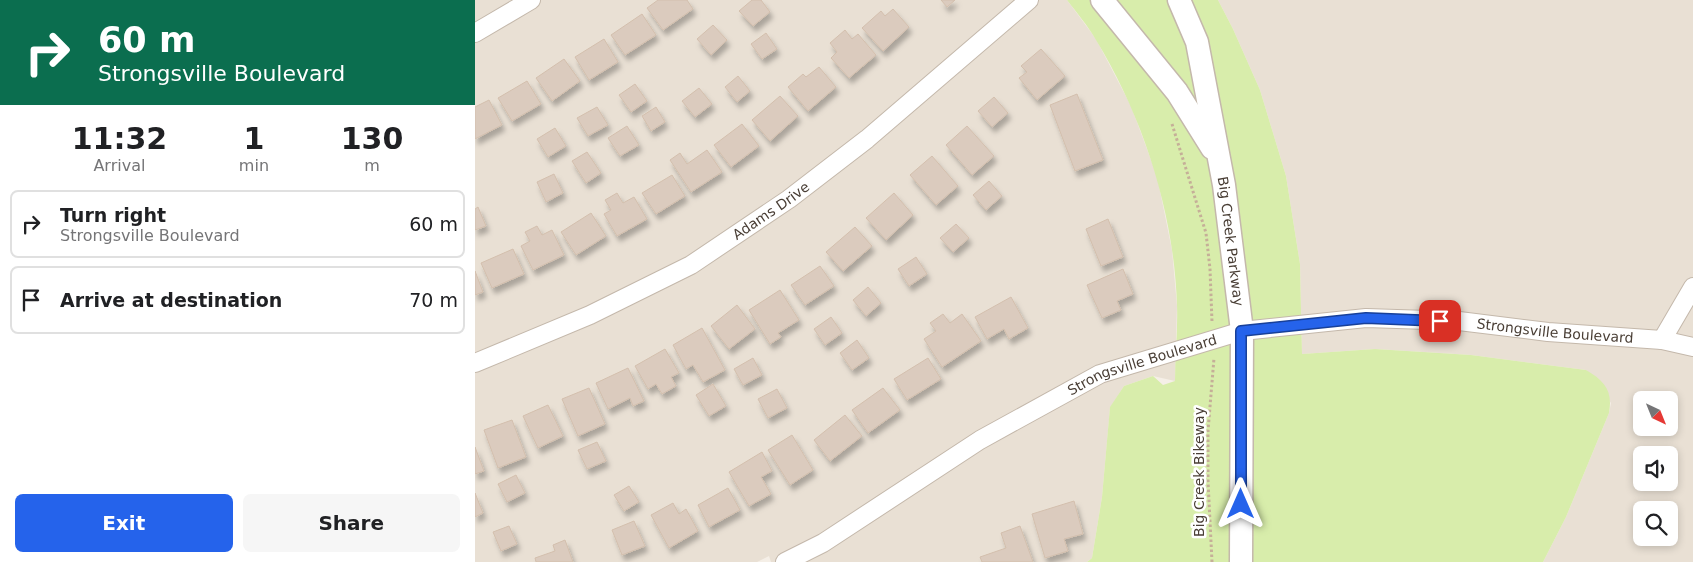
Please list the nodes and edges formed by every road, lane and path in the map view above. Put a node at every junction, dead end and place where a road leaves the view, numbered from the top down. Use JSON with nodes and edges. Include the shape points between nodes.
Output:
{"nodes":[{"id":1,"x":531,"y":0,"type":"edge"},
{"id":2,"x":1029,"y":0,"type":"edge"},
{"id":3,"x":1102,"y":0,"type":"edge"},
{"id":4,"x":1179,"y":0,"type":"edge"},
{"id":5,"x":475,"y":33,"type":"edge"},
{"id":6,"x":1172,"y":121,"type":"dead end"},
{"id":7,"x":1219,"y":159,"type":"junction"},
{"id":8,"x":1693,"y":287,"type":"edge"},
{"id":9,"x":1214,"y":326,"type":"dead end"},
{"id":10,"x":1241,"y":331,"type":"junction"},
{"id":11,"x":1662,"y":340,"type":"junction"},
{"id":12,"x":1693,"y":347,"type":"edge"},
{"id":13,"x":1214,"y":352,"type":"dead end"},
{"id":14,"x":475,"y":363,"type":"edge"},
{"id":15,"x":785,"y":562,"type":"edge"},
{"id":16,"x":1212,"y":562,"type":"edge"},
{"id":17,"x":1241,"y":562,"type":"edge"}],
"edges":[{"from":1,"to":5,"type":"street"},
{"from":2,"to":14,"type":"street","name":"Adams Drive","via":[[867,139],[789,199],[691,265],[590,314]]},
{"from":3,"to":7,"type":"street","name":"Big Creek Parkway","via":[[1177,92]]},
{"from":4,"to":7,"type":"street","name":"Big Creek Parkway","via":[[1197,42]]},
{"from":6,"to":9,"type":"path","via":[[1206,233]]},
{"from":7,"to":10,"type":"street","name":"Big Creek Parkway"},
{"from":8,"to":11,"type":"street"},
{"from":10,"to":11,"type":"street","name":"Strongsville Boulevard","via":[[1366,318],[1459,321],[1548,332]]},
{"from":10,"to":15,"type":"street","name":"Strongsville Boulevard","via":[[1100,374],[980,440],[823,543]]},
{"from":10,"to":17,"type":"street","name":"Big Creek Parkway"},
{"from":11,"to":12,"type":"street","name":"Strongsville Boulevard"},
{"from":13,"to":16,"type":"path","name":"Big Creek Bikeway","via":[[1208,431]]}]}
